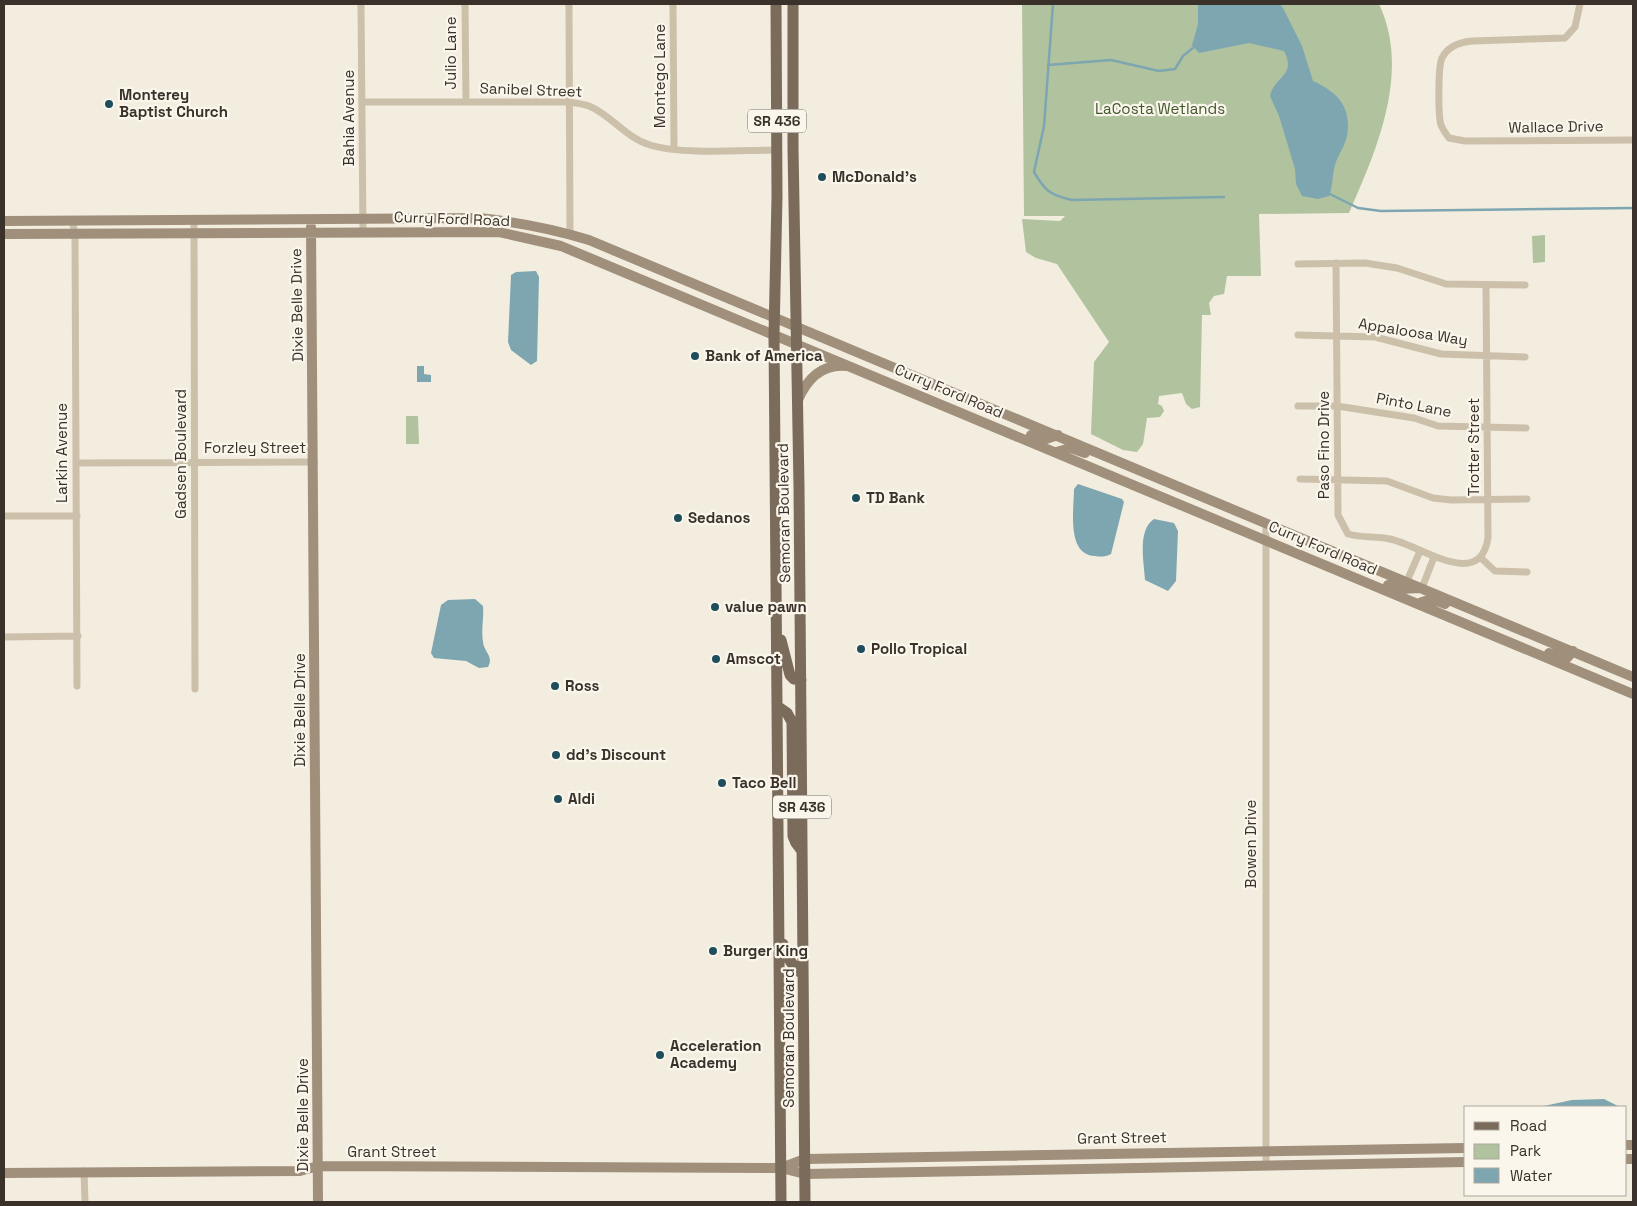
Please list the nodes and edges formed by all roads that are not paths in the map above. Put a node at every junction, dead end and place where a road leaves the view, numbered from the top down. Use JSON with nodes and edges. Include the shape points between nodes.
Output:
{"nodes":[{"id":1,"x":361,"y":4,"type":"edge"},
{"id":2,"x":465,"y":4,"type":"edge"},
{"id":3,"x":569,"y":4,"type":"edge"},
{"id":4,"x":673,"y":4,"type":"edge"},
{"id":5,"x":776,"y":4,"type":"edge"},
{"id":6,"x":792,"y":4,"type":"edge"},
{"id":7,"x":1580,"y":4,"type":"edge"},
{"id":8,"x":466,"y":101,"type":"junction"},
{"id":9,"x":362,"y":102,"type":"junction"},
{"id":10,"x":570,"y":102,"type":"junction"},
{"id":11,"x":1633,"y":140,"type":"edge"},
{"id":12,"x":674,"y":149,"type":"junction"},
{"id":13,"x":777,"y":150,"type":"junction"},
{"id":14,"x":311,"y":218,"type":"junction"},
{"id":15,"x":363,"y":218,"type":"junction"},
{"id":16,"x":194,"y":219,"type":"junction"},
{"id":17,"x":228,"y":219,"type":"junction"},
{"id":18,"x":72,"y":220,"type":"junction"},
{"id":19,"x":4,"y":221,"type":"edge"},
{"id":20,"x":229,"y":232,"type":"junction"},
{"id":21,"x":311,"y":232,"type":"junction"},
{"id":22,"x":363,"y":232,"type":"junction"},
{"id":23,"x":500,"y":232,"type":"junction"},
{"id":24,"x":194,"y":233,"type":"junction"},
{"id":25,"x":4,"y":234,"type":"edge"},
{"id":26,"x":75,"y":234,"type":"junction"},
{"id":27,"x":570,"y":234,"type":"junction"},
{"id":28,"x":1336,"y":263,"type":"junction"},
{"id":29,"x":1298,"y":264,"type":"dead end"},
{"id":30,"x":1525,"y":285,"type":"dead end"},
{"id":31,"x":1486,"y":286,"type":"junction"},
{"id":32,"x":774,"y":316,"type":"junction"},
{"id":33,"x":796,"y":325,"type":"junction"},
{"id":34,"x":774,"y":335,"type":"junction"},
{"id":35,"x":1298,"y":335,"type":"dead end"},
{"id":36,"x":1337,"y":335,"type":"junction"},
{"id":37,"x":797,"y":344,"type":"junction"},
{"id":38,"x":1487,"y":357,"type":"junction"},
{"id":39,"x":1525,"y":357,"type":"dead end"},
{"id":40,"x":850,"y":367,"type":"junction"},
{"id":41,"x":798,"y":400,"type":"junction"},
{"id":42,"x":1298,"y":406,"type":"dead end"},
{"id":43,"x":1337,"y":406,"type":"junction"},
{"id":44,"x":957,"y":411,"type":"junction"},
{"id":45,"x":1526,"y":428,"type":"dead end"},
{"id":46,"x":1488,"y":429,"type":"junction"},
{"id":47,"x":1058,"y":435,"type":"junction"},
{"id":48,"x":1056,"y":452,"type":"junction"},
{"id":49,"x":314,"y":462,"type":"junction"},
{"id":50,"x":76,"y":463,"type":"junction"},
{"id":51,"x":195,"y":463,"type":"junction"},
{"id":52,"x":1148,"y":473,"type":"junction"},
{"id":53,"x":1300,"y":479,"type":"dead end"},
{"id":54,"x":1338,"y":479,"type":"junction"},
{"id":55,"x":1488,"y":499,"type":"junction"},
{"id":56,"x":1527,"y":500,"type":"dead end"},
{"id":57,"x":4,"y":516,"type":"edge"},
{"id":58,"x":77,"y":516,"type":"junction"},
{"id":59,"x":1266,"y":523,"type":"junction"},
{"id":60,"x":1266,"y":540,"type":"junction"},
{"id":61,"x":1420,"y":551,"type":"junction"},
{"id":62,"x":1434,"y":557,"type":"junction"},
{"id":63,"x":1481,"y":558,"type":"junction"},
{"id":64,"x":1332,"y":568,"type":"junction"},
{"id":65,"x":1527,"y":572,"type":"dead end"},
{"id":66,"x":1406,"y":581,"type":"junction"},
{"id":67,"x":1422,"y":588,"type":"junction"},
{"id":68,"x":1418,"y":604,"type":"junction"},
{"id":69,"x":777,"y":630,"type":"junction"},
{"id":70,"x":1534,"y":635,"type":"junction"},
{"id":71,"x":78,"y":636,"type":"junction"},
{"id":72,"x":4,"y":637,"type":"edge"},
{"id":73,"x":1505,"y":640,"type":"junction"},
{"id":74,"x":1573,"y":651,"type":"junction"},
{"id":75,"x":1633,"y":676,"type":"edge"},
{"id":76,"x":801,"y":680,"type":"junction"},
{"id":77,"x":77,"y":686,"type":"dead end"},
{"id":78,"x":195,"y":689,"type":"dead end"},
{"id":79,"x":1633,"y":694,"type":"edge"},
{"id":80,"x":777,"y":706,"type":"junction"},
{"id":81,"x":802,"y":851,"type":"junction"},
{"id":82,"x":779,"y":933,"type":"junction"},
{"id":83,"x":803,"y":974,"type":"junction"},
{"id":84,"x":1464,"y":1148,"type":"edge"},
{"id":85,"x":1362,"y":1149,"type":"junction"},
{"id":86,"x":1266,"y":1151,"type":"junction"},
{"id":87,"x":1149,"y":1153,"type":"junction"},
{"id":88,"x":1169,"y":1153,"type":"junction"},
{"id":89,"x":1042,"y":1154,"type":"junction"},
{"id":90,"x":948,"y":1156,"type":"junction"},
{"id":91,"x":805,"y":1159,"type":"junction"},
{"id":92,"x":1464,"y":1162,"type":"edge"},
{"id":93,"x":1369,"y":1163,"type":"junction"},
{"id":94,"x":1357,"y":1164,"type":"junction"},
{"id":95,"x":1266,"y":1165,"type":"junction"},
{"id":96,"x":318,"y":1166,"type":"junction"},
{"id":97,"x":1149,"y":1167,"type":"junction"},
{"id":98,"x":1169,"y":1167,"type":"junction"},
{"id":99,"x":781,"y":1168,"type":"junction"},
{"id":100,"x":1042,"y":1169,"type":"junction"},
{"id":101,"x":948,"y":1170,"type":"junction"},
{"id":102,"x":84,"y":1172,"type":"junction"},
{"id":103,"x":4,"y":1173,"type":"edge"},
{"id":104,"x":805,"y":1174,"type":"junction"},
{"id":105,"x":85,"y":1202,"type":"edge"},
{"id":106,"x":318,"y":1202,"type":"edge"},
{"id":107,"x":781,"y":1202,"type":"edge"},
{"id":108,"x":805,"y":1202,"type":"edge"}],
"edges":[{"from":1,"to":9,"type":"street","name":"Bahia Avenue"},
{"from":2,"to":8,"type":"street","name":"Julio Lane"},
{"from":3,"to":10,"type":"street"},
{"from":4,"to":12,"type":"street","name":"Montego Lane"},
{"from":5,"to":13,"type":"main road","name":"Semoran Boulevard","number":"SR 436"},
{"from":6,"to":33,"type":"main road","name":"Semoran Boulevard","number":"SR 436"},
{"from":7,"to":11,"type":"street","name":"Wallace Drive","via":[[1575,27],[1565,38],[1460,42],[1450,48],[1441,58],[1438,111],[1442,127],[1450,138],[1478,141]]},
{"from":8,"to":9,"type":"street","name":"Sanibel Street"},
{"from":8,"to":10,"type":"street","name":"Sanibel Street"},
{"from":9,"to":15,"type":"street","name":"Bahia Avenue"},
{"from":10,"to":12,"type":"street","name":"Sanibel Street","via":[[588,105],[649,145]]},
{"from":10,"to":27,"type":"street"},
{"from":12,"to":13,"type":"street","name":"Sanibel Street"},
{"from":13,"to":32,"type":"main road","name":"Semoran Boulevard","number":"SR 436"},
{"from":14,"to":15,"type":"main road","name":"Curry Ford Road"},
{"from":14,"to":17,"type":"main road","name":"Curry Ford Road"},
{"from":14,"to":21,"type":"main road","name":"Dixie Belle Drive"},
{"from":15,"to":22,"type":"street","name":"Bahia Avenue"},
{"from":15,"to":27,"type":"main road","name":"Curry Ford Road","via":[[479,218],[525,223]]},
{"from":16,"to":17,"type":"main road","name":"Curry Ford Road"},
{"from":16,"to":18,"type":"main road","name":"Curry Ford Road"},
{"from":16,"to":24,"type":"street","name":"Gadsen Boulevard"},
{"from":17,"to":20,"type":"street"},
{"from":18,"to":19,"type":"main road","name":"Curry Ford Road"},
{"from":18,"to":26,"type":"street","name":"Larkin Avenue"},
{"from":20,"to":21,"type":"main road","name":"Curry Ford Road"},
{"from":20,"to":24,"type":"main road","name":"Curry Ford Road"},
{"from":21,"to":22,"type":"main road","name":"Curry Ford Road"},
{"from":21,"to":49,"type":"main road","name":"Dixie Belle Drive"},
{"from":22,"to":23,"type":"main road","name":"Curry Ford Road"},
{"from":23,"to":27,"type":"main road","via":[[516,229],[564,238]]},
{"from":23,"to":34,"type":"main road","name":"Curry Ford Road","via":[[588,255]]},
{"from":24,"to":26,"type":"main road","name":"Curry Ford Road"},
{"from":24,"to":51,"type":"street","name":"Gadsen Boulevard"},
{"from":25,"to":26,"type":"main road","name":"Curry Ford Road"},
{"from":26,"to":50,"type":"street","name":"Larkin Avenue"},
{"from":27,"to":32,"type":"main road","name":"Curry Ford Road"},
{"from":28,"to":29,"type":"street"},
{"from":28,"to":31,"type":"street","via":[[1385,266],[1446,284]]},
{"from":28,"to":36,"type":"street","name":"Paso Fino Drive"},
{"from":30,"to":31,"type":"street"},
{"from":31,"to":38,"type":"street","name":"Trotter Street"},
{"from":32,"to":33,"type":"main road","name":"Curry Ford Road"},
{"from":32,"to":34,"type":"main road","name":"Semoran Boulevard","number":"SR 436"},
{"from":33,"to":37,"type":"main road","name":"Semoran Boulevard","number":"SR 436"},
{"from":33,"to":47,"type":"main road","name":"Curry Ford Road"},
{"from":34,"to":37,"type":"main road","name":"Curry Ford Road"},
{"from":34,"to":69,"type":"main road","name":"Semoran Boulevard","number":"SR 436"},
{"from":35,"to":36,"type":"street","name":"Appaloosa Way"},
{"from":36,"to":38,"type":"street","name":"Appaloosa Way","via":[[1375,337],[1441,354]]},
{"from":36,"to":43,"type":"street","name":"Paso Fino Drive"},
{"from":37,"to":40,"type":"main road","name":"Curry Ford Road"},
{"from":37,"to":41,"type":"main road","name":"Semoran Boulevard","number":"SR 436"},
{"from":38,"to":39,"type":"street","name":"Appaloosa Way"},
{"from":38,"to":46,"type":"street","name":"Trotter Street"},
{"from":40,"to":41,"type":"main road","via":[[837,366],[818,372],[803,388]]},
{"from":40,"to":44,"type":"main road","name":"Curry Ford Road"},
{"from":41,"to":76,"type":"main road","name":"Semoran Boulevard","number":"SR 436"},
{"from":42,"to":43,"type":"street","name":"Pinto Lane"},
{"from":43,"to":46,"type":"street","name":"Pinto Lane","via":[[1414,418],[1438,426]]},
{"from":43,"to":54,"type":"street","name":"Paso Fino Drive"},
{"from":44,"to":47,"type":"main road","via":[[974,412],[1042,440]]},
{"from":44,"to":48,"type":"main road","name":"Curry Ford Road"},
{"from":45,"to":46,"type":"street","name":"Pinto Lane"},
{"from":46,"to":55,"type":"street","name":"Trotter Street"},
{"from":47,"to":52,"type":"main road","name":"Curry Ford Road"},
{"from":48,"to":52,"type":"main road","via":[[1071,448],[1121,468]]},
{"from":48,"to":60,"type":"main road","name":"Curry Ford Road"},
{"from":49,"to":51,"type":"street","name":"Forzley Street"},
{"from":49,"to":96,"type":"main road","name":"Dixie Belle Drive"},
{"from":50,"to":51,"type":"street","name":"Forzley Street"},
{"from":50,"to":58,"type":"street","name":"Larkin Avenue"},
{"from":51,"to":78,"type":"street","name":"Gadsen Boulevard"},
{"from":52,"to":59,"type":"main road","name":"Curry Ford Road"},
{"from":53,"to":54,"type":"street"},
{"from":54,"to":55,"type":"street","via":[[1387,481],[1433,498]]},
{"from":54,"to":61,"type":"street","name":"Paso Fino Drive","via":[[1338,515],[1348,534],[1390,539]]},
{"from":55,"to":56,"type":"street"},
{"from":55,"to":63,"type":"street","name":"Trotter Street","via":[[1487,548]]},
{"from":57,"to":58,"type":"street"},
{"from":58,"to":71,"type":"street","name":"Larkin Avenue"},
{"from":59,"to":60,"type":"street","name":"Bowen Drive"},
{"from":59,"to":66,"type":"main road","name":"Curry Ford Road"},
{"from":60,"to":64,"type":"main road","name":"Curry Ford Road"},
{"from":60,"to":86,"type":"street","name":"Bowen Drive"},
{"from":61,"to":62,"type":"street","name":"Paso Fino Drive"},
{"from":61,"to":66,"type":"street"},
{"from":62,"to":63,"type":"street","via":[[1454,564]]},
{"from":62,"to":67,"type":"street"},
{"from":63,"to":65,"type":"street","via":[[1495,571]]},
{"from":64,"to":67,"type":"main road","via":[[1367,576],[1400,589]]},
{"from":64,"to":68,"type":"main road","name":"Curry Ford Road"},
{"from":66,"to":67,"type":"main road","name":"Curry Ford Road"},
{"from":67,"to":70,"type":"main road","name":"Curry Ford Road"},
{"from":68,"to":70,"type":"main road","via":[[1436,600],[1486,622]]},
{"from":68,"to":73,"type":"main road","name":"Curry Ford Road"},
{"from":69,"to":76,"type":"main road","via":[[790,676]]},
{"from":69,"to":80,"type":"main road","name":"Semoran Boulevard","number":"SR 436"},
{"from":70,"to":74,"type":"main road","name":"Curry Ford Road"},
{"from":71,"to":72,"type":"street"},
{"from":71,"to":77,"type":"street","name":"Larkin Avenue"},
{"from":73,"to":74,"type":"main road","via":[[1567,658]]},
{"from":73,"to":79,"type":"main road","name":"Curry Ford Road"},
{"from":74,"to":75,"type":"main road","name":"Curry Ford Road"},
{"from":76,"to":81,"type":"main road","name":"Semoran Boulevard","number":"SR 436"},
{"from":80,"to":81,"type":"main road","via":[[787,712],[792,722],[793,836]]},
{"from":80,"to":82,"type":"main road","name":"Semoran Boulevard","number":"SR 436"},
{"from":81,"to":83,"type":"main road","name":"Semoran Boulevard","number":"SR 436"},
{"from":82,"to":83,"type":"main road","via":[[787,957]]},
{"from":82,"to":99,"type":"main road","name":"Semoran Boulevard","number":"SR 436"},
{"from":83,"to":91,"type":"main road","name":"Semoran Boulevard","number":"SR 436"},
{"from":84,"to":85,"type":"main road","name":"Grant Street"},
{"from":85,"to":86,"type":"main road","name":"Grant Street"},
{"from":85,"to":93,"type":"street"},
{"from":85,"to":94,"type":"street"},
{"from":86,"to":88,"type":"main road","name":"Grant Street"},
{"from":86,"to":95,"type":"street","name":"Bowen Drive"},
{"from":87,"to":88,"type":"main road","name":"Grant Street"},
{"from":87,"to":89,"type":"main road","name":"Grant Street"},
{"from":87,"to":97,"type":"street"},
{"from":88,"to":98,"type":"street"},
{"from":89,"to":90,"type":"main road","name":"Grant Street"},
{"from":89,"to":100,"type":"street"},
{"from":90,"to":91,"type":"main road","name":"Grant Street"},
{"from":90,"to":101,"type":"street"},
{"from":91,"to":99,"type":"main road","name":"Grant Street"},
{"from":91,"to":104,"type":"main road","name":"Semoran Boulevard","number":"SR 436"},
{"from":92,"to":93,"type":"main road","name":"Grant Street"},
{"from":93,"to":94,"type":"main road","name":"Grant Street"},
{"from":94,"to":95,"type":"main road","name":"Grant Street"},
{"from":95,"to":98,"type":"main road","name":"Grant Street"},
{"from":96,"to":99,"type":"main road","name":"Grant Street"},
{"from":96,"to":102,"type":"main road","name":"Grant Street","via":[[300,1171]]},
{"from":96,"to":106,"type":"main road","name":"Dixie Belle Drive"},
{"from":97,"to":98,"type":"main road","name":"Grant Street"},
{"from":97,"to":100,"type":"main road","name":"Grant Street"},
{"from":99,"to":104,"type":"main road","name":"Grant Street"},
{"from":99,"to":107,"type":"main road","name":"Semoran Boulevard","number":"SR 436"},
{"from":100,"to":101,"type":"main road","name":"Grant Street"},
{"from":101,"to":104,"type":"main road","name":"Grant Street"},
{"from":102,"to":103,"type":"main road","name":"Grant Street"},
{"from":102,"to":105,"type":"street"},
{"from":104,"to":108,"type":"main road","name":"Semoran Boulevard","number":"SR 436"}]}
